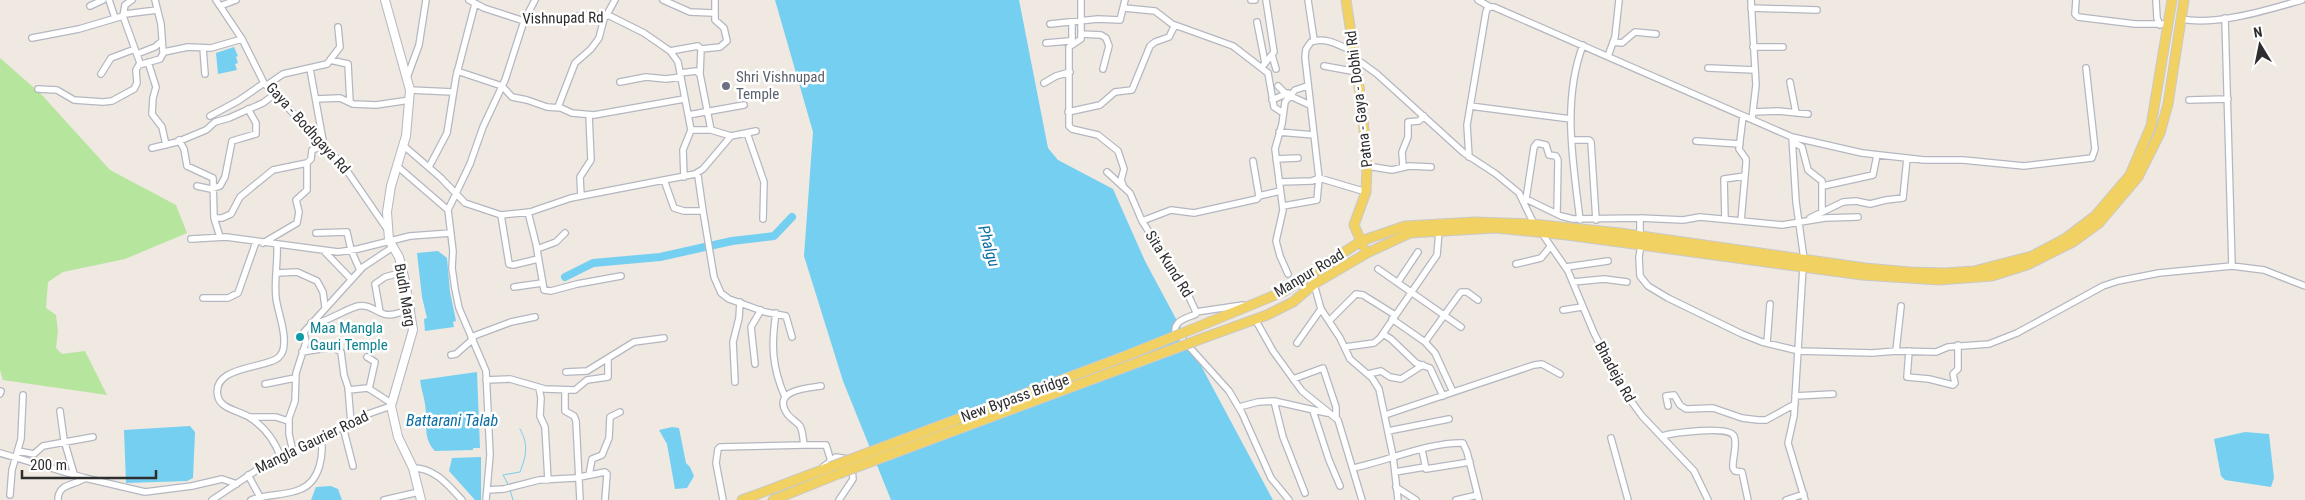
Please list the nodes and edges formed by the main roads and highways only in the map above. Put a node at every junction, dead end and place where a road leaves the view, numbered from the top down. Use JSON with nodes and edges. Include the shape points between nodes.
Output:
{"nodes":[{"id":1,"x":1346,"y":0,"type":"edge"},
{"id":2,"x":2172,"y":0,"type":"edge"},
{"id":3,"x":2184,"y":0,"type":"edge"},
{"id":4,"x":1361,"y":241,"type":"junction"},
{"id":5,"x":1641,"y":241,"type":"junction"},
{"id":6,"x":1367,"y":253,"type":"junction"},
{"id":7,"x":1803,"y":263,"type":"junction"},
{"id":8,"x":1200,"y":326,"type":"joint"},
{"id":9,"x":1206,"y":337,"type":"joint"},
{"id":10,"x":742,"y":500,"type":"edge"},
{"id":11,"x":773,"y":500,"type":"edge"}],
"edges":[{"from":1,"to":4,"type":"main road","name":"Patna - Gaya - Dobhi Rd","via":[[1367,166],[1366,192],[1354,224]]},
{"from":2,"to":7,"type":"main road","via":[[2165,24],[2151,126],[2130,176],[2095,216],[2066,238],[2032,256],[1974,271],[1910,272]]},
{"from":3,"to":7,"type":"main road","via":[[2168,104],[2160,133],[2138,177],[2099,223],[2072,242],[2027,265],[1992,276],[1956,280],[1862,275]]},
{"from":4,"to":5,"type":"main road","name":"Manpur Road","via":[[1405,226],[1475,222],[1534,224]]},
{"from":4,"to":6,"type":"main road","name":"Patna - Gaya - Dobhi Rd"},
{"from":4,"to":8,"type":"main road","name":"Manpur Road","via":[[1285,291]]},
{"from":5,"to":6,"type":"main road","name":"Manpur Road","via":[[1496,228],[1410,233]]},
{"from":5,"to":7,"type":"main road"},
{"from":6,"to":9,"type":"main road","name":"Manpur Road","via":[[1314,284],[1292,302]]},
{"from":8,"to":10,"type":"main road","name":"New Bypass Bridge","bridge":true,"via":[[1123,358],[830,464],[820,471]]},
{"from":9,"to":11,"type":"main road","name":"New Bypass Bridge","bridge":true}]}
